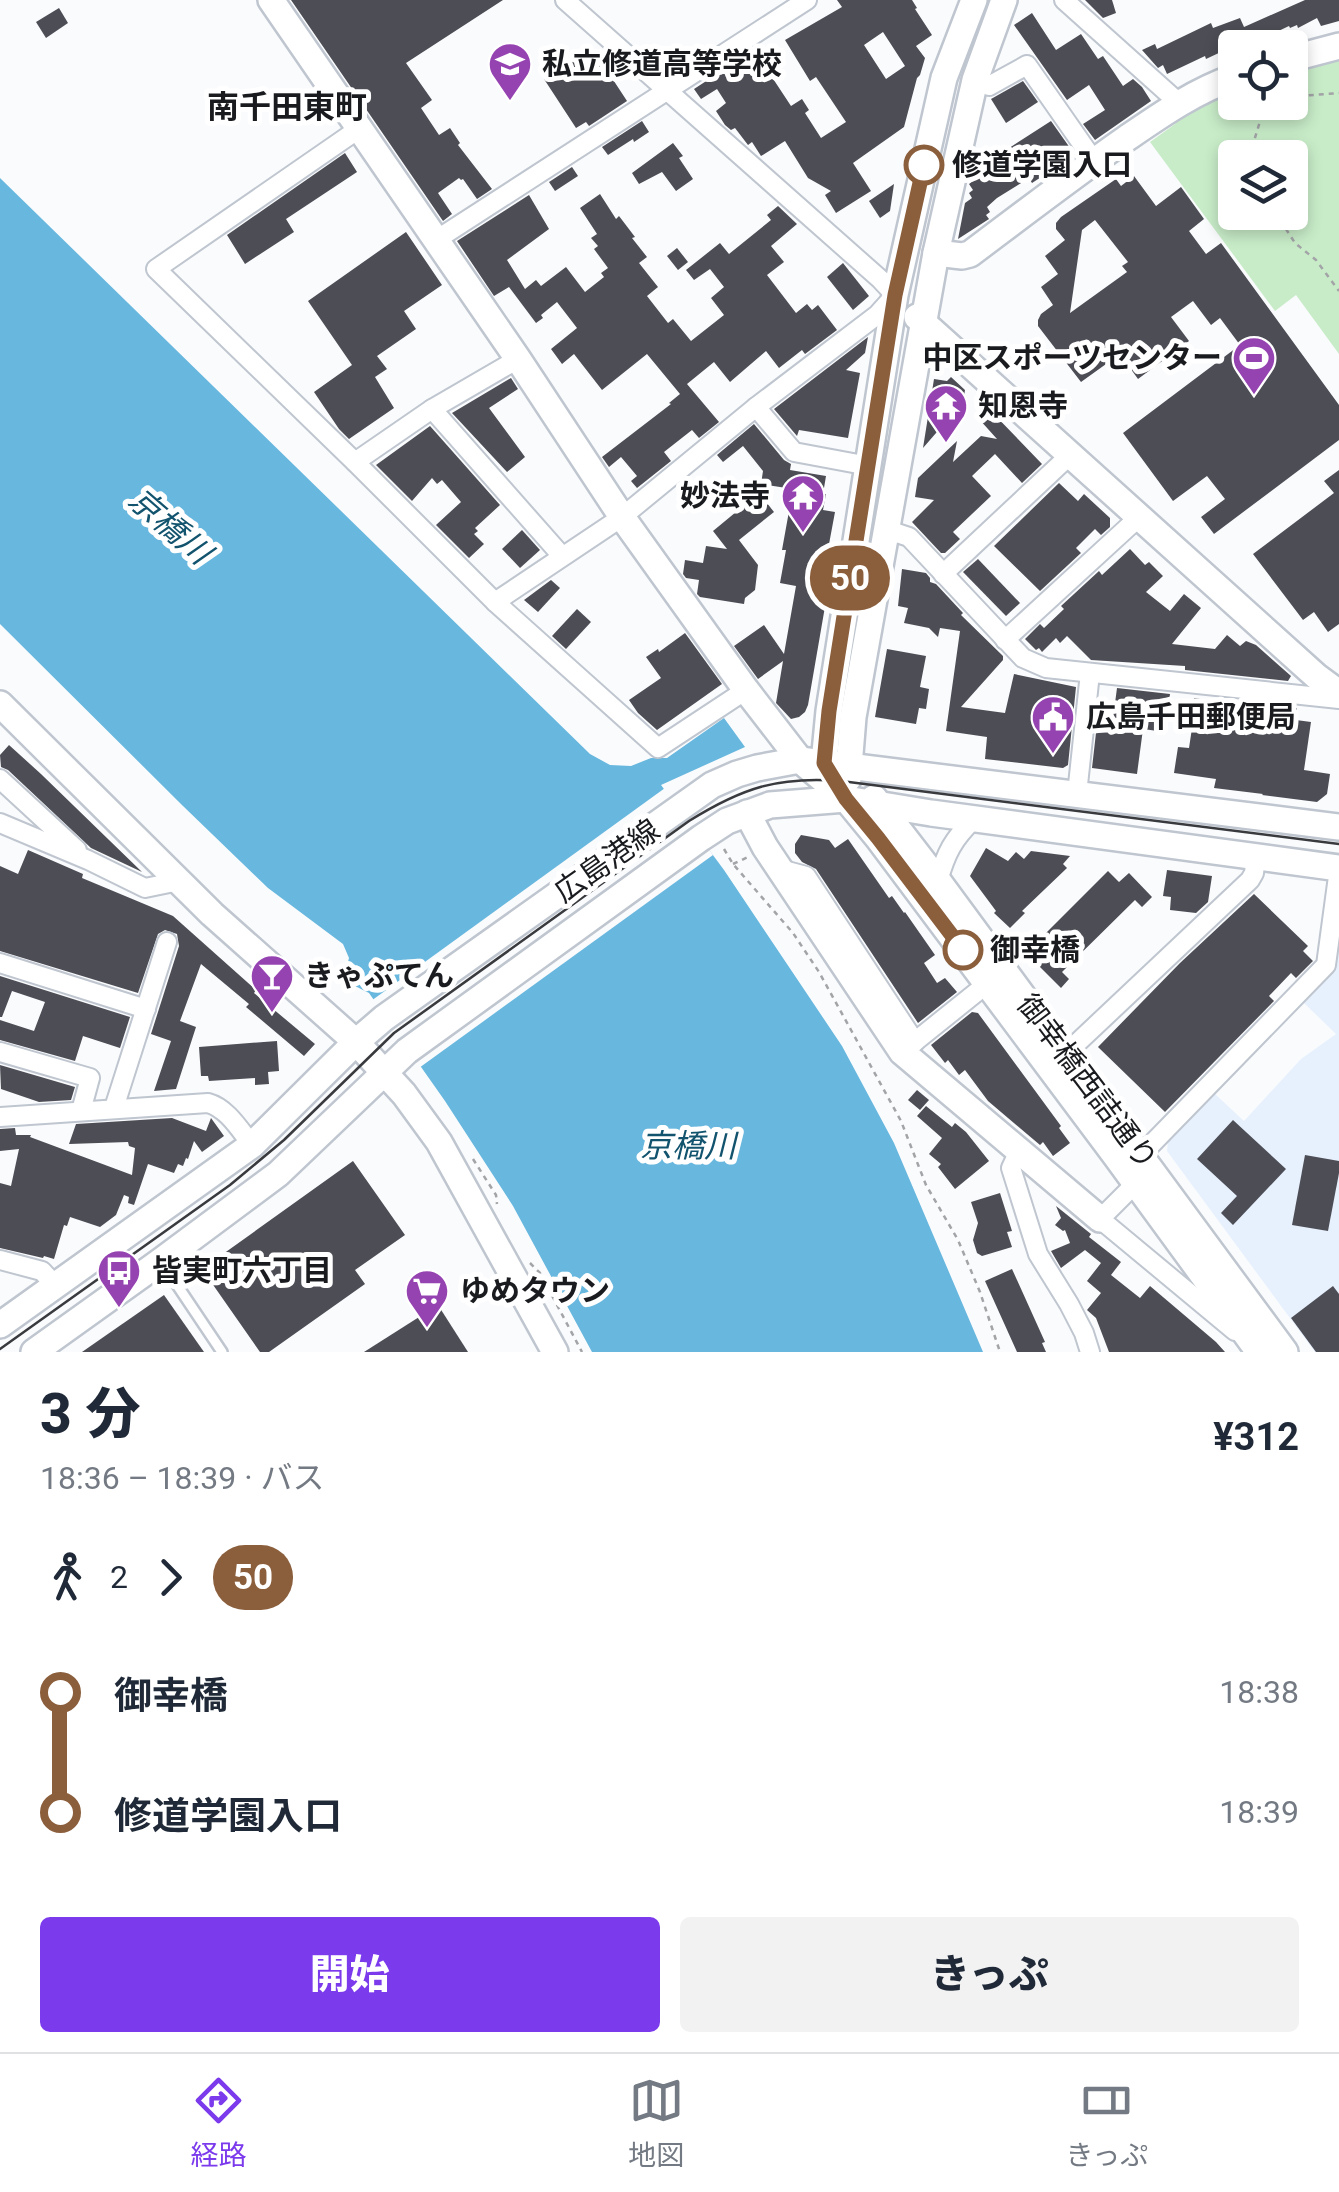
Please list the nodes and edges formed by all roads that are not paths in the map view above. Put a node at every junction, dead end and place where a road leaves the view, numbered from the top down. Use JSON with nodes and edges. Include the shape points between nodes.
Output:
{"nodes":[{"id":1,"x":271,"y":0,"type":"edge"},
{"id":2,"x":565,"y":0,"type":"edge"},
{"id":3,"x":807,"y":0,"type":"edge"},
{"id":4,"x":974,"y":0,"type":"edge"},
{"id":5,"x":1004,"y":0,"type":"edge"},
{"id":6,"x":1064,"y":0,"type":"edge"},
{"id":7,"x":1339,"y":46,"type":"edge"},
{"id":8,"x":1308,"y":54,"type":"edge"},
{"id":9,"x":975,"y":80,"type":"junction"},
{"id":10,"x":1218,"y":82,"type":"edge"},
{"id":11,"x":667,"y":90,"type":"junction"},
{"id":12,"x":1178,"y":103,"type":"junction"},
{"id":13,"x":360,"y":128,"type":"junction"},
{"id":14,"x":1094,"y":161,"type":"junction"},
{"id":15,"x":436,"y":240,"type":"junction"},
{"id":16,"x":936,"y":253,"type":"junction"},
{"id":17,"x":895,"y":295,"type":"junction"},
{"id":18,"x":924,"y":324,"type":"junction"},
{"id":19,"x":518,"y":359,"type":"junction"},
{"id":20,"x":756,"y":408,"type":"junction"},
{"id":21,"x":432,"y":409,"type":"junction"},
{"id":22,"x":1068,"y":456,"type":"junction"},
{"id":23,"x":355,"y":462,"type":"junction"},
{"id":24,"x":869,"y":466,"type":"junction"},
{"id":25,"x":622,"y":518,"type":"junction"},
{"id":26,"x":1138,"y":518,"type":"junction"},
{"id":27,"x":888,"y":530,"type":"junction"},
{"id":28,"x":562,"y":556,"type":"junction"},
{"id":29,"x":942,"y":574,"type":"junction"},
{"id":30,"x":495,"y":602,"type":"junction"},
{"id":31,"x":1006,"y":640,"type":"junction"},
{"id":32,"x":1090,"y":674,"type":"junction"},
{"id":33,"x":746,"y":690,"type":"junction"},
{"id":34,"x":1339,"y":696,"type":"edge"},
{"id":35,"x":0,"y":704,"type":"edge"},
{"id":36,"x":825,"y":763,"type":"junction"},
{"id":37,"x":0,"y":780,"type":"edge"},
{"id":38,"x":1078,"y":794,"type":"junction"},
{"id":39,"x":846,"y":799,"type":"junction"},
{"id":40,"x":879,"y":805,"type":"junction"},
{"id":41,"x":747,"y":813,"type":"junction"},
{"id":42,"x":974,"y":819,"type":"junction"},
{"id":43,"x":1,"y":825,"type":"edge"},
{"id":44,"x":1339,"y":827,"type":"edge"},
{"id":45,"x":1256,"y":856,"type":"junction"},
{"id":46,"x":88,"y":860,"type":"junction"},
{"id":47,"x":1339,"y":868,"type":"edge"},
{"id":48,"x":179,"y":881,"type":"junction"},
{"id":49,"x":938,"y":881,"type":"junction"},
{"id":50,"x":168,"y":942,"type":"dead end"},
{"id":51,"x":0,"y":963,"type":"edge"},
{"id":52,"x":988,"y":983,"type":"junction"},
{"id":53,"x":146,"y":1009,"type":"junction"},
{"id":54,"x":356,"y":1042,"type":"junction"},
{"id":55,"x":908,"y":1047,"type":"junction"},
{"id":56,"x":0,"y":1052,"type":"edge"},
{"id":57,"x":1058,"y":1061,"type":"junction"},
{"id":58,"x":383,"y":1072,"type":"junction"},
{"id":59,"x":114,"y":1108,"type":"junction"},
{"id":60,"x":81,"y":1111,"type":"junction"},
{"id":61,"x":0,"y":1117,"type":"edge"},
{"id":62,"x":252,"y":1145,"type":"junction"},
{"id":63,"x":1018,"y":1150,"type":"junction"},
{"id":64,"x":1140,"y":1155,"type":"junction"},
{"id":65,"x":1136,"y":1184,"type":"junction"},
{"id":66,"x":1100,"y":1219,"type":"junction"},
{"id":67,"x":0,"y":1260,"type":"edge"},
{"id":68,"x":161,"y":1262,"type":"junction"},
{"id":69,"x":56,"y":1286,"type":"junction"},
{"id":70,"x":0,"y":1324,"type":"edge"},
{"id":71,"x":1257,"y":1350,"type":"edge"},
{"id":72,"x":34,"y":1352,"type":"edge"},
{"id":73,"x":222,"y":1352,"type":"edge"},
{"id":74,"x":555,"y":1352,"type":"edge"},
{"id":75,"x":1090,"y":1352,"type":"edge"},
{"id":76,"x":1285,"y":1352,"type":"edge"}],
"edges":[{"from":1,"to":13,"type":"street"},
{"from":2,"to":11,"type":"street"},
{"from":3,"to":11,"type":"street"},
{"from":4,"to":17,"type":"street","via":[[944,78]]},
{"from":5,"to":9,"type":"street"},
{"from":6,"to":12,"type":"street"},
{"from":7,"to":8,"type":"street"},
{"from":9,"to":14,"type":"street","via":[[989,86],[1027,66]]},
{"from":9,"to":16,"type":"street"},
{"from":10,"to":12,"type":"street"},
{"from":11,"to":15,"type":"street"},
{"from":11,"to":17,"type":"street"},
{"from":12,"to":14,"type":"street"},
{"from":13,"to":15,"type":"street"},
{"from":13,"to":23,"type":"street","via":[[156,269]]},
{"from":14,"to":16,"type":"street","via":[[970,254]]},
{"from":15,"to":19,"type":"street"},
{"from":16,"to":18,"type":"street"},
{"from":17,"to":18,"type":"street"},
{"from":17,"to":20,"type":"street"},
{"from":17,"to":24,"type":"street"},
{"from":18,"to":22,"type":"street"},
{"from":18,"to":27,"type":"street"},
{"from":19,"to":21,"type":"street"},
{"from":19,"to":25,"type":"street"},
{"from":20,"to":24,"type":"street","via":[[794,452]]},
{"from":20,"to":25,"type":"street"},
{"from":21,"to":23,"type":"street"},
{"from":21,"to":28,"type":"street"},
{"from":22,"to":26,"type":"street"},
{"from":22,"to":29,"type":"street"},
{"from":23,"to":30,"type":"street"},
{"from":24,"to":36,"type":"street"},
{"from":25,"to":28,"type":"street"},
{"from":25,"to":33,"type":"street"},
{"from":26,"to":31,"type":"street"},
{"from":26,"to":34,"type":"street"},
{"from":27,"to":29,"type":"street","via":[[910,537]]},
{"from":27,"to":36,"type":"street","via":[[853,717]]},
{"from":28,"to":30,"type":"street"},
{"from":29,"to":31,"type":"street"},
{"from":30,"to":33,"type":"street","via":[[658,748]]},
{"from":31,"to":32,"type":"street","via":[[1046,668]]},
{"from":32,"to":34,"type":"street"},
{"from":32,"to":38,"type":"street"},
{"from":33,"to":36,"type":"street"},
{"from":35,"to":48,"type":"street"},
{"from":36,"to":38,"type":"street","name":"広島港線"},
{"from":36,"to":39,"type":"street","name":"御幸橋西詰通り"},
{"from":36,"to":40,"type":"street","name":"御幸橋西詰通り"},
{"from":36,"to":54,"type":"street","name":"広島港線","via":[[736,774],[712,785]]},
{"from":37,"to":46,"type":"street"},
{"from":38,"to":44,"type":"street","name":"広島港線"},
{"from":39,"to":40,"type":"street","name":"広島港線"},
{"from":39,"to":41,"type":"street","name":"広島港線"},
{"from":39,"to":52,"type":"street","name":"御幸橋西詰通り"},
{"from":40,"to":42,"type":"street","name":"広島港線"},
{"from":40,"to":49,"type":"street","name":"御幸橋西詰通り"},
{"from":41,"to":55,"type":"street"},
{"from":41,"to":58,"type":"street","name":"広島港線","via":[[727,821],[712,842]]},
{"from":42,"to":45,"type":"street","name":"広島港線"},
{"from":42,"to":49,"type":"street","via":[[956,836]]},
{"from":43,"to":46,"type":"street"},
{"from":45,"to":47,"type":"street","name":"広島港線"},
{"from":45,"to":57,"type":"street","via":[[1250,880]]},
{"from":46,"to":48,"type":"street","via":[[145,888]]},
{"from":47,"to":64,"type":"street","via":[[1326,965]]},
{"from":48,"to":54,"type":"street"},
{"from":49,"to":57,"type":"street","name":"御幸橋西詰通り"},
{"from":50,"to":53,"type":"street"},
{"from":51,"to":53,"type":"street"},
{"from":52,"to":55,"type":"street"},
{"from":52,"to":57,"type":"street","name":"御幸橋西詰通り"},
{"from":53,"to":59,"type":"street"},
{"from":54,"to":58,"type":"street"},
{"from":54,"to":62,"type":"street","name":"広島港線"},
{"from":55,"to":63,"type":"street"},
{"from":56,"to":60,"type":"street","via":[[90,1078]]},
{"from":57,"to":64,"type":"street","name":"御幸橋西詰通り"},
{"from":57,"to":65,"type":"street","name":"御幸橋西詰通り"},
{"from":58,"to":68,"type":"street","name":"広島港線","via":[[278,1174]]},
{"from":58,"to":74,"type":"street","via":[[439,1142]]},
{"from":59,"to":60,"type":"street"},
{"from":59,"to":62,"type":"street","via":[[217,1105]]},
{"from":60,"to":61,"type":"street"},
{"from":62,"to":69,"type":"street","name":"広島港線"},
{"from":63,"to":66,"type":"street"},
{"from":63,"to":75,"type":"street","via":[[1011,1168],[1038,1254]]},
{"from":64,"to":65,"type":"street"},
{"from":64,"to":76,"type":"street","name":"御幸橋西詰通り"},
{"from":65,"to":66,"type":"street"},
{"from":65,"to":71,"type":"street","name":"御幸橋西詰通り"},
{"from":66,"to":71,"type":"street"},
{"from":67,"to":69,"type":"street","via":[[42,1271]]},
{"from":68,"to":72,"type":"street","name":"広島港線"},
{"from":68,"to":73,"type":"lane"},
{"from":69,"to":70,"type":"street","name":"広島港線"}]}
